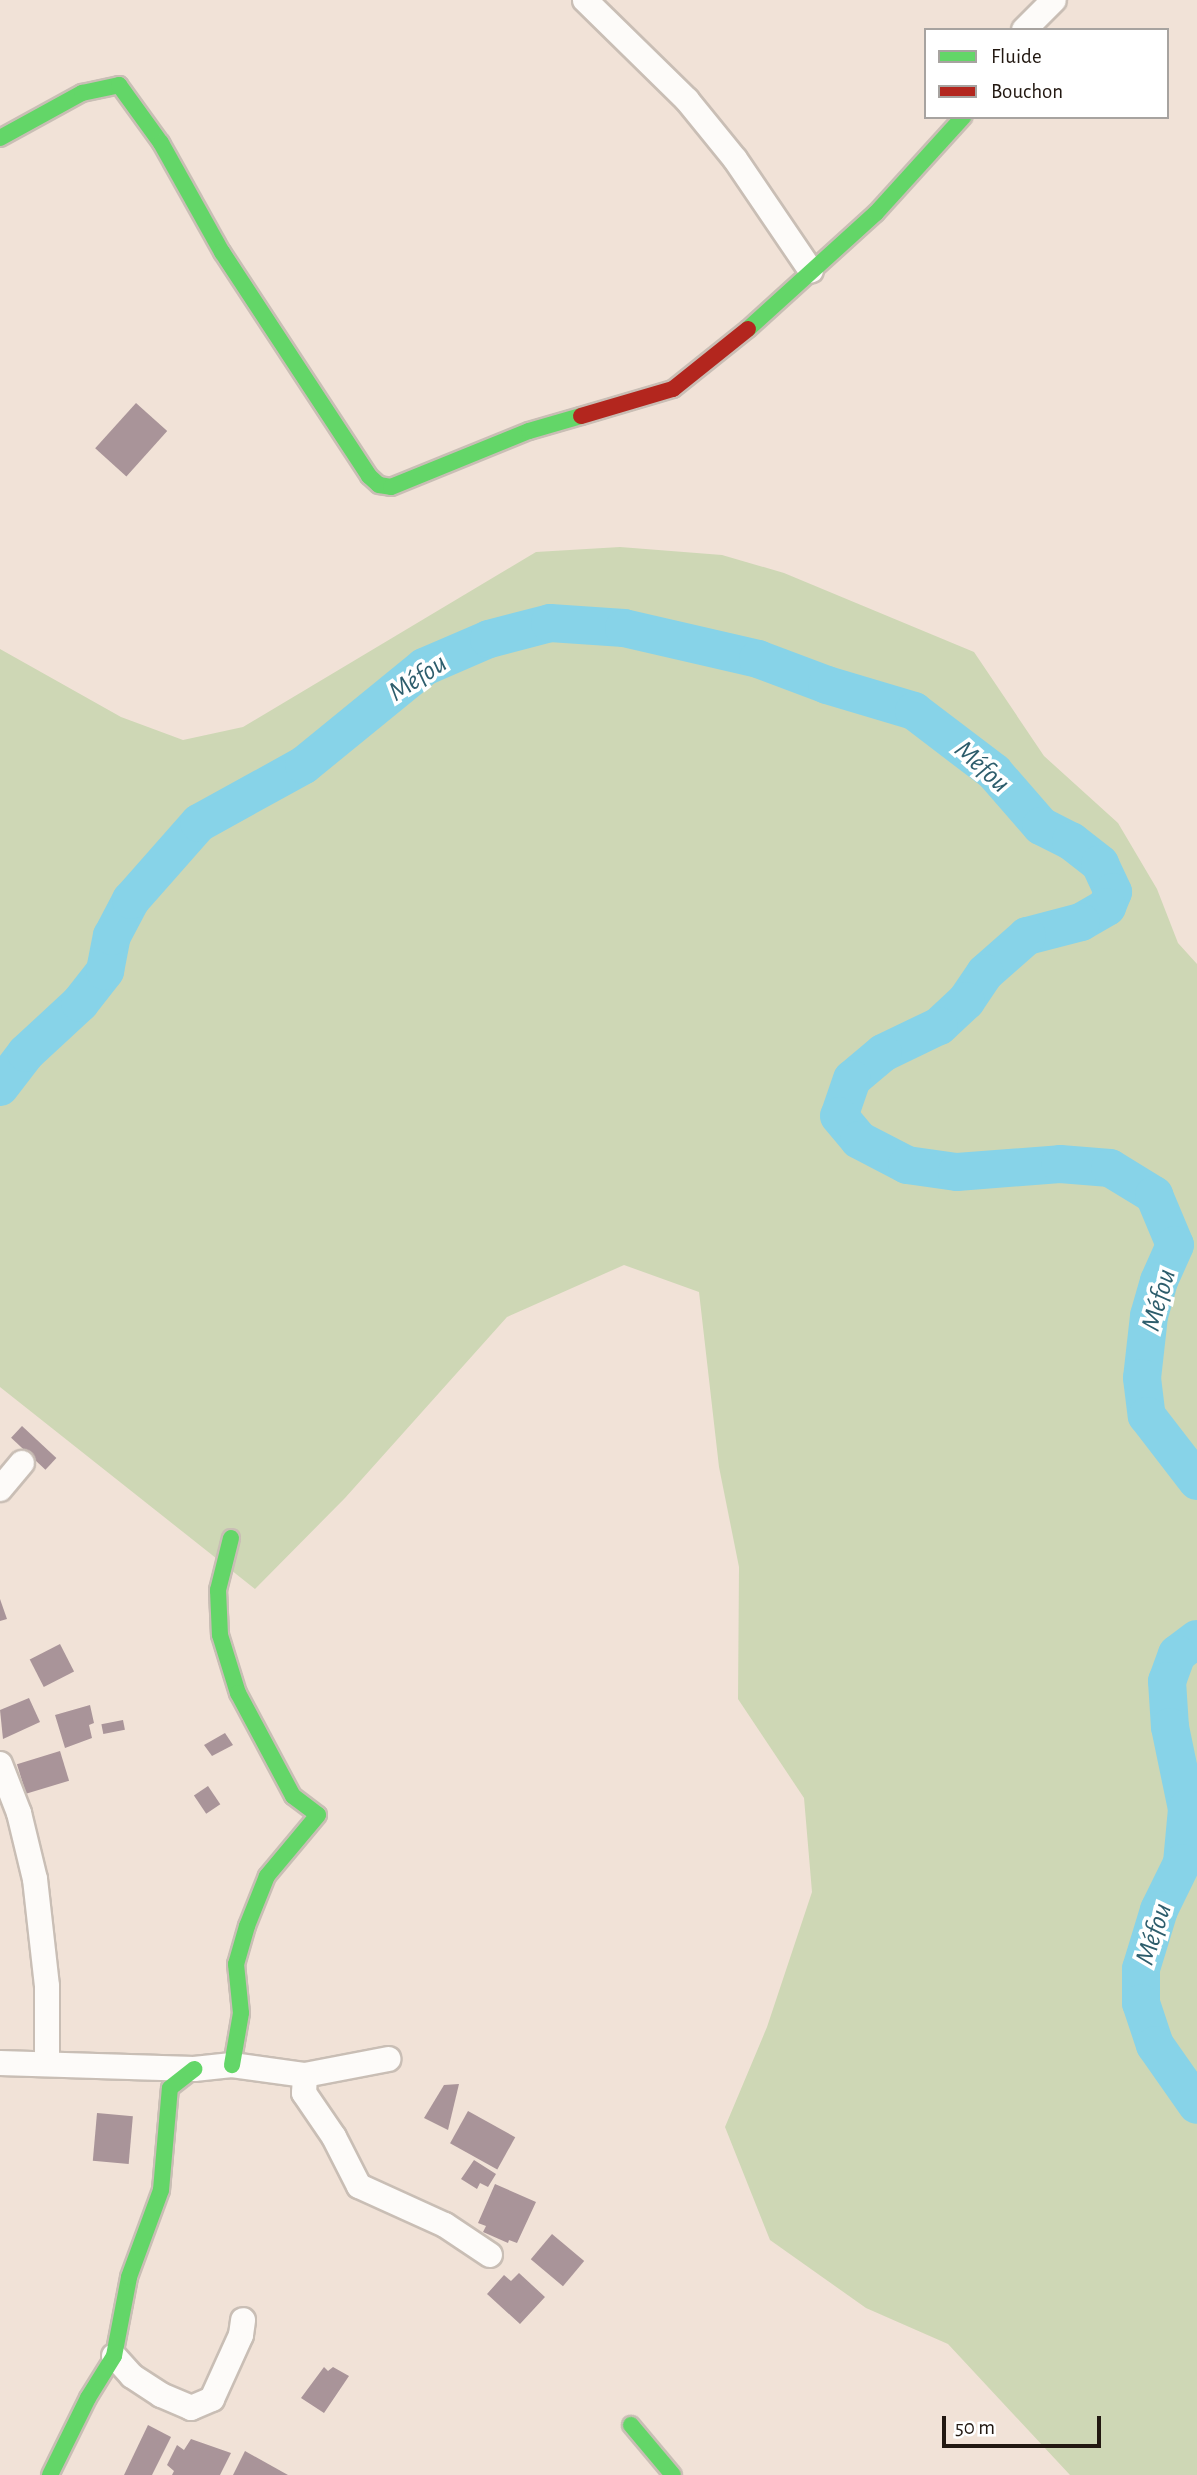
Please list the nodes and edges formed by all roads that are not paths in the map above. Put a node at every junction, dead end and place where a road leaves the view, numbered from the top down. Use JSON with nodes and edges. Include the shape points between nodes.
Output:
{"nodes":[{"id":1,"x":585,"y":0,"type":"edge"},
{"id":2,"x":1055,"y":0,"type":"edge"},
{"id":3,"x":1026,"y":28,"type":"edge"},
{"id":4,"x":961,"y":119,"type":"edge"},
{"id":5,"x":0,"y":138,"type":"edge"},
{"id":6,"x":811,"y":271,"type":"junction"},
{"id":7,"x":22,"y":1463,"type":"dead end"},
{"id":8,"x":0,"y":1489,"type":"edge"},
{"id":9,"x":231,"y":1538,"type":"dead end"},
{"id":10,"x":0,"y":1764,"type":"edge"},
{"id":11,"x":388,"y":2059,"type":"dead end"},
{"id":12,"x":0,"y":2063,"type":"edge"},
{"id":13,"x":47,"y":2064,"type":"junction"},
{"id":14,"x":232,"y":2065,"type":"junction"},
{"id":15,"x":194,"y":2069,"type":"junction"},
{"id":16,"x":305,"y":2075,"type":"junction"},
{"id":17,"x":490,"y":2255,"type":"dead end"},
{"id":18,"x":243,"y":2320,"type":"dead end"},
{"id":19,"x":114,"y":2356,"type":"junction"},
{"id":20,"x":631,"y":2425,"type":"dead end"},
{"id":21,"x":50,"y":2475,"type":"edge"},
{"id":22,"x":673,"y":2475,"type":"edge"}],
"edges":[{"from":1,"to":6,"type":"street","via":[[687,100]]},
{"from":2,"to":3,"type":"street"},
{"from":4,"to":6,"type":"street","via":[[876,213]]},
{"from":5,"to":6,"type":"street","via":[[82,93],[119,85],[161,143],[222,252],[369,476],[379,485],[391,487],[529,432],[673,389],[718,356]]},
{"from":7,"to":8,"type":"street"},
{"from":9,"to":14,"type":"street","via":[[218,1590],[220,1635],[234,1681],[293,1796],[318,1815],[267,1876],[247,1926],[236,1964],[241,2013]]},
{"from":10,"to":13,"type":"street","via":[[19,1813],[35,1879],[47,1986]]},
{"from":11,"to":16,"type":"street"},
{"from":12,"to":13,"type":"street"},
{"from":13,"to":15,"type":"street"},
{"from":14,"to":15,"type":"street"},
{"from":14,"to":16,"type":"street"},
{"from":15,"to":19,"type":"street","via":[[170,2088],[161,2190],[129,2277]]},
{"from":16,"to":17,"type":"street","via":[[304,2093],[359,2186],[445,2225]]},
{"from":18,"to":19,"type":"street","via":[[212,2399],[191,2408],[132,2376]]},
{"from":19,"to":21,"type":"street"},
{"from":20,"to":22,"type":"street"}]}
